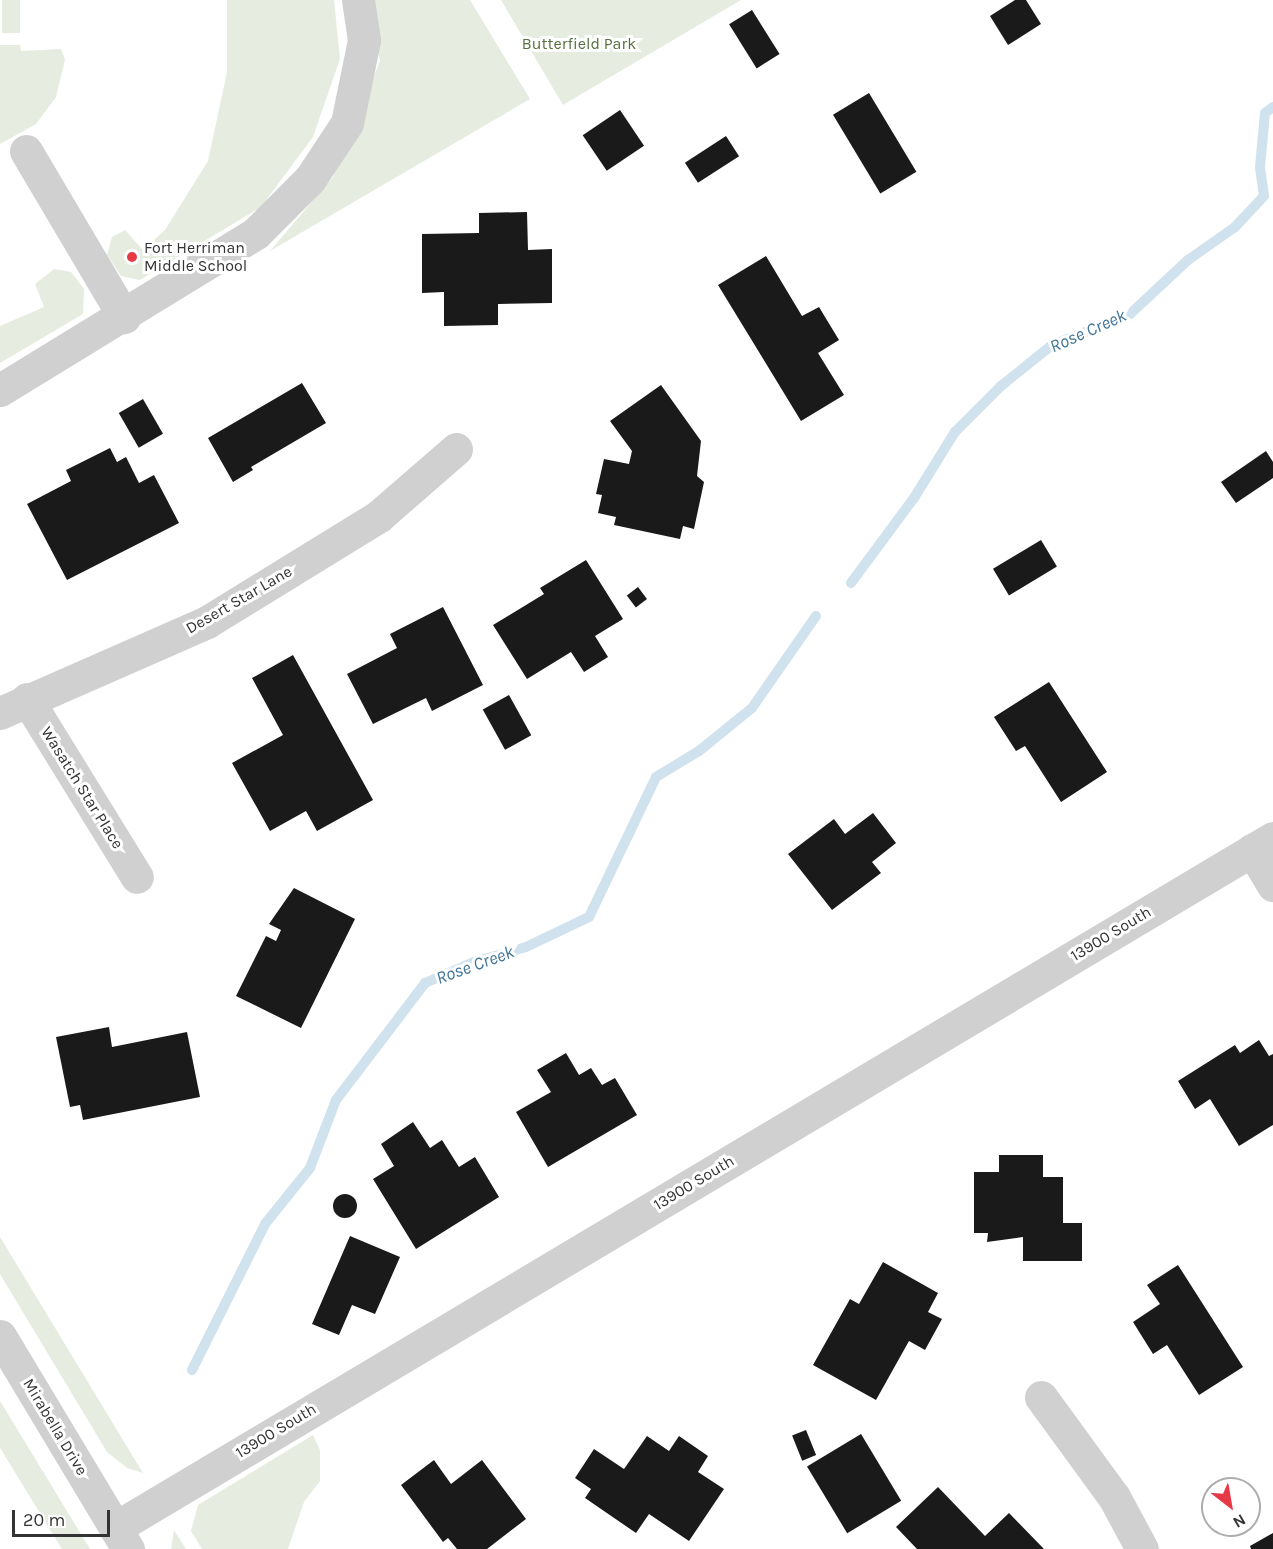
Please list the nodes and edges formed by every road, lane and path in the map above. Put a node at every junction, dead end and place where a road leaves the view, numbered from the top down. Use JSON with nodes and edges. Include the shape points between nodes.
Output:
{"nodes":[{"id":1,"x":358,"y":0,"type":"edge"},
{"id":2,"x":26,"y":151,"type":"dead end"},
{"id":3,"x":124,"y":317,"type":"junction"},
{"id":4,"x":0,"y":390,"type":"edge"},
{"id":5,"x":456,"y":449,"type":"dead end"},
{"id":6,"x":14,"y":706,"type":"edge"},
{"id":7,"x":1263,"y":844,"type":"edge"},
{"id":8,"x":137,"y":877,"type":"dead end"},
{"id":9,"x":1273,"y":885,"type":"edge"},
{"id":10,"x":0,"y":1336,"type":"edge"},
{"id":11,"x":1041,"y":1397,"type":"dead end"},
{"id":12,"x":121,"y":1538,"type":"edge"},
{"id":13,"x":1142,"y":1549,"type":"edge"}],
"edges":[{"from":1,"to":3,"type":"street","via":[[364,39],[347,123],[310,179],[256,234]]},
{"from":2,"to":3,"type":"street"},
{"from":3,"to":4,"type":"street"},
{"from":5,"to":6,"type":"street","name":"Desert Star Lane","via":[[379,516],[207,622]]},
{"from":6,"to":8,"type":"street","name":"Wasatch Star Place"},
{"from":7,"to":9,"type":"street"},
{"from":7,"to":12,"type":"street","name":"13900 South"},
{"from":10,"to":12,"type":"street","name":"Mirabella Drive"},
{"from":11,"to":13,"type":"street","via":[[1114,1497]]}]}
